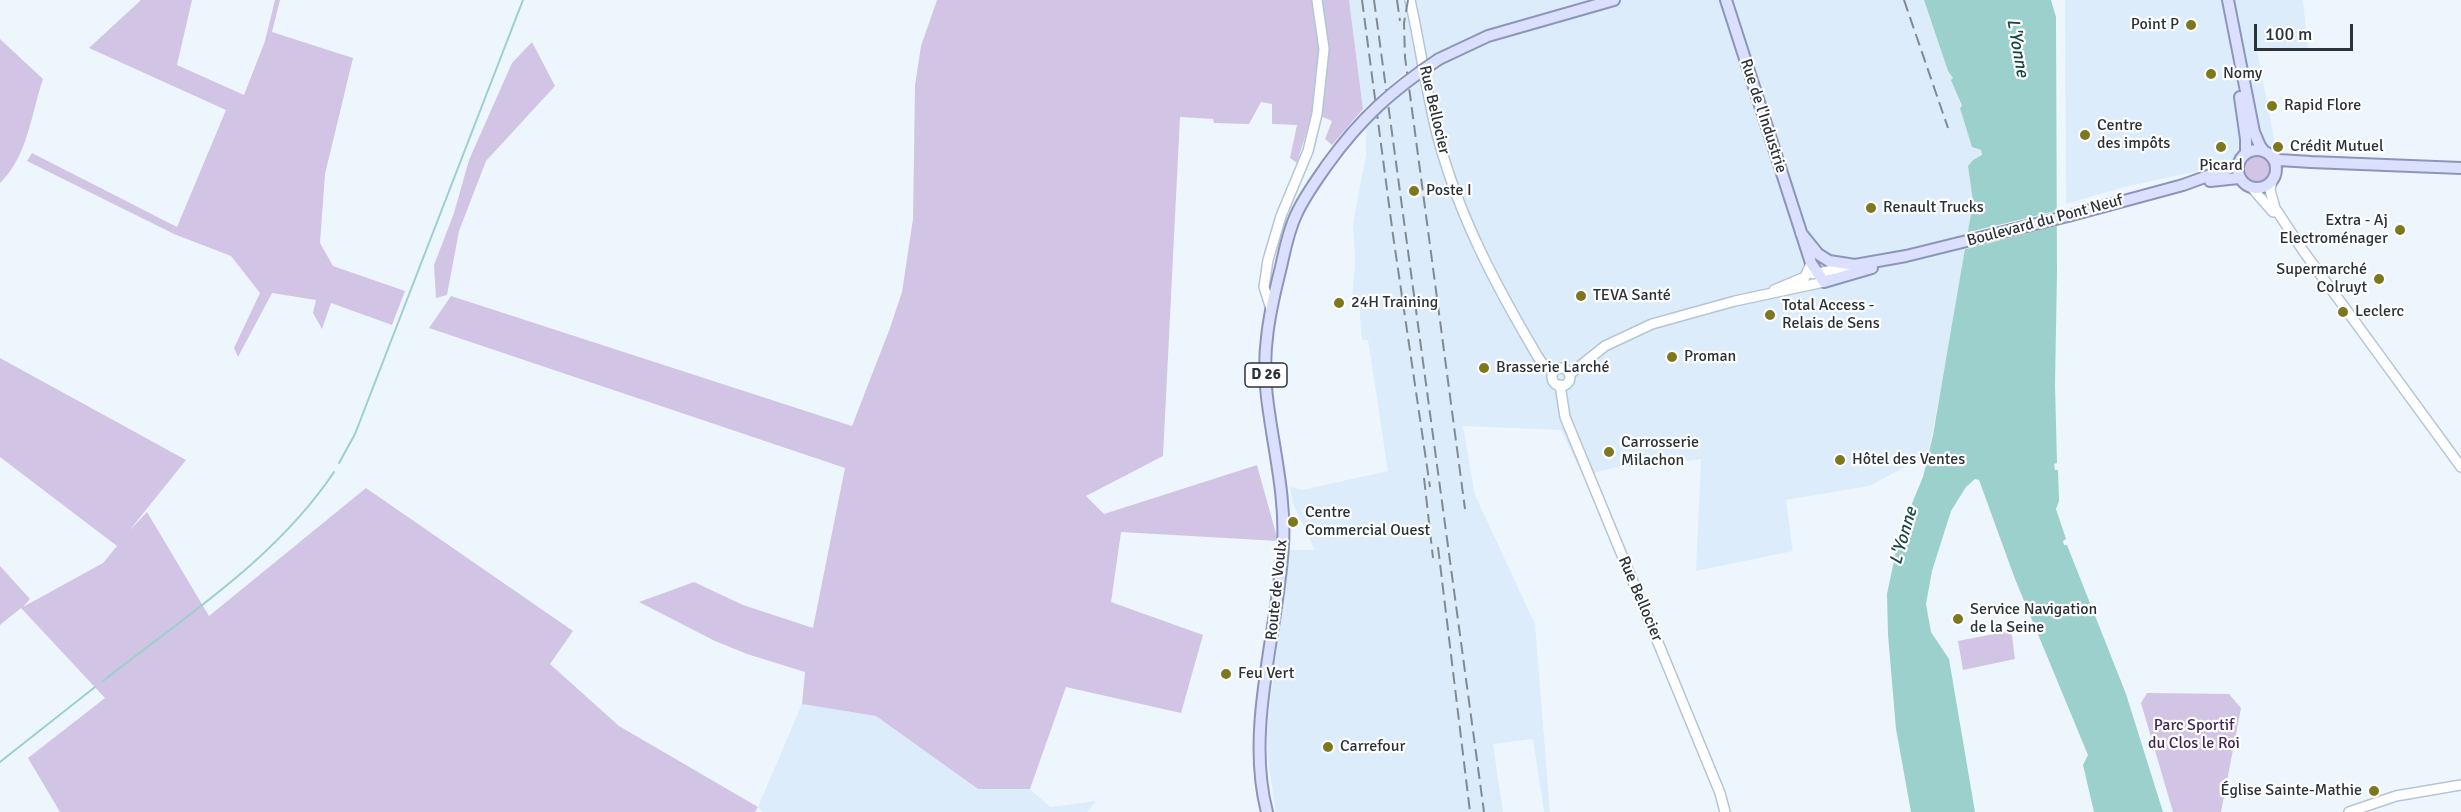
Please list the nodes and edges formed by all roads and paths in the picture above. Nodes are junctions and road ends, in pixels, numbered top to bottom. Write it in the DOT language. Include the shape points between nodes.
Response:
graph roads {
  1 [pos="1317,0"];
  2 [pos="1410,0"];
  3 [pos="1720,0"];
  4 [pos="1726,0"];
  5 [pos="2221,0"];
  6 [pos="2228,0"];
  7 [pos="1613,1"];
  8 [pos="1730,15"];
  9 [pos="2246,153"];
  10 [pos="2268,154"];
  11 [pos="2311,162"];
  12 [pos="2238,165"];
  13 [pos="2461,168"];
  14 [pos="2274,177"];
  15 [pos="2239,178"];
  16 [pos="2183,184"];
  17 [pos="2252,188"];
  18 [pos="2304,252"];
  19 [pos="1906,256"];
  20 [pos="1855,266"];
  21 [pos="1818,268"];
  22 [pos="1769,293"];
  23 [pos="1270,309"];
  24 [pos="1554,371"];
  25 [pos="1570,374"];
  26 [pos="1560,385"];
  27 [pos="2461,467"];
  28 [pos="2461,785"];
  29 [pos="1268,812"];
  30 [pos="1725,812"];
  31 [pos="2349,812"];
  1 -- 23 [label="street, D 26" via="1324,44 1317,114 1308,151 1268,260 1264,287"];
  2 -- 24 [label="street, Rue Bellocier" via="1437,135 1469,229 1538,357"];
  3 -- 8 [label="main road"];
  4 -- 8 [label="main road, Rue de l'Industrie"];
  5 -- 9 [label="main road"];
  6 -- 10 [label="main road" via="2254,132"];
  7 -- 23 [label="main road, bridge" via="1488,36 1439,59 1368,114 1302,202 1289,232"];
  8 -- 21 [label="main road, Rue de l'Industrie" via="1801,233"];
  9 -- 10 [label="main road" via="2256,150"];
  9 -- 12 [label="main road"];
  10 -- 11 [label="main road" via="2279,160"];
  10 -- 14 [label="main road" via="2275,162"];
  11 -- 13 [label="main road"];
  11 -- 14 [label="main road" via="2288,166"];
  12 -- 15 [label="main road"];
  12 -- 16 [label="main road"];
  14 -- 17 [label="main road" via="2264,187"];
  14 -- 18 [label="street" via="2270,190 2275,208"];
  15 -- 16 [label="main road"];
  15 -- 17 [label="main road"];
  16 -- 19 [label="main road, Boulevard du Pont Neuf"];
  17 -- 18 [label="street"];
  18 -- 27 [label="street"];
  19 -- 20 [label="main road, Boulevard du Pont Neuf"];
  19 -- 21 [label="main road, Boulevard du Pont Neuf" via="1889,264"];
  20 -- 21 [label="street, Boulevard du Pont Neuf"];
  20 -- 21 [label="main road, Boulevard du Pont Neuf" via="1835,263"];
  21 -- 22 [label="street, Boulevard du Pont Neuf"];
  21 -- 22 [label="street, Boulevard du Pont Neuf"];
  22 -- 25 [label="street, Boulevard du Pont Neuf" via="1652,324 1605,346"];
  23 -- 29 [label="main road, Route de Voulx / D 26" via="1265,366 1284,529 1260,727 1259,755"];
  24 -- 25 [label="street" via="1562,368"];
  24 -- 26 [label="street" via="1553,380"];
  25 -- 26 [label="street" via="1568,382"];
  26 -- 30 [label="street, Rue Bellocier" via="1564,417 1714,777"];
  28 -- 31 [label="street" via="2400,795"];
}
